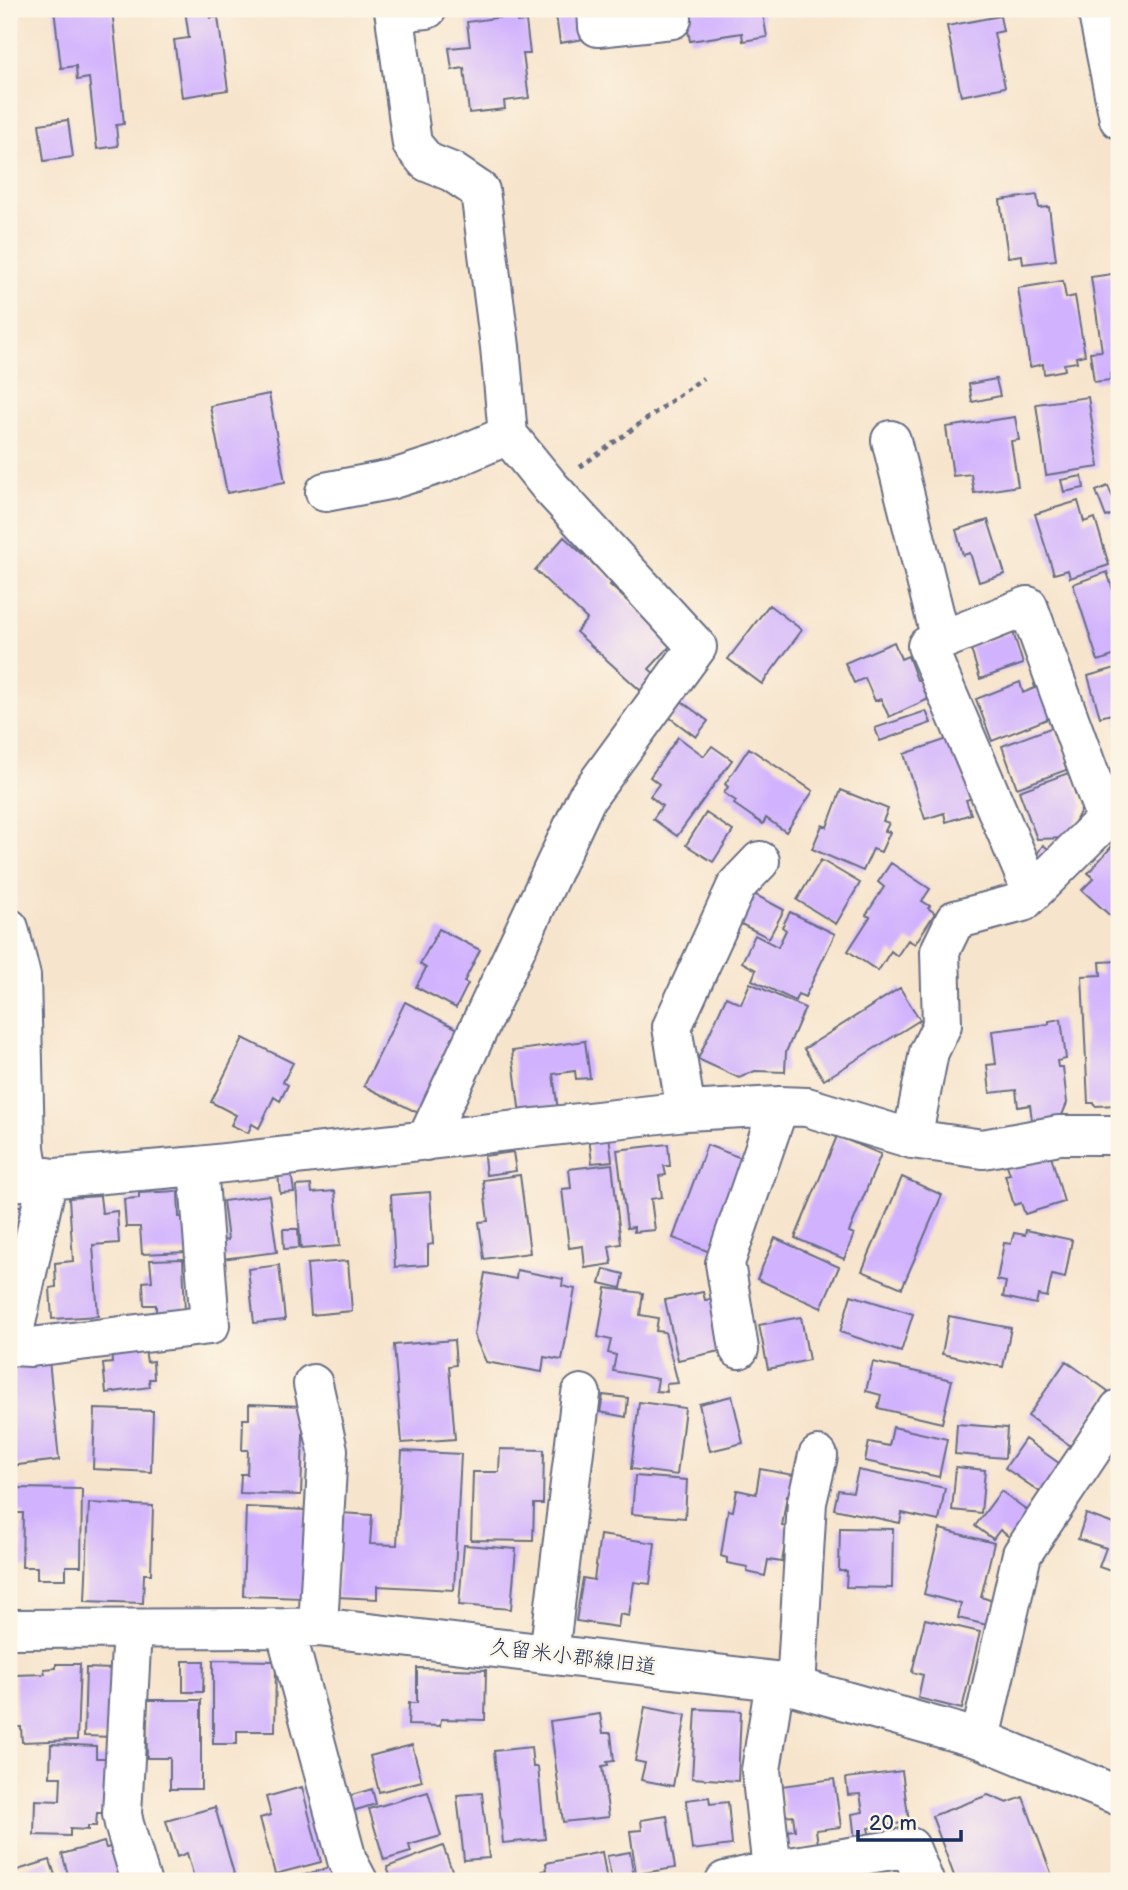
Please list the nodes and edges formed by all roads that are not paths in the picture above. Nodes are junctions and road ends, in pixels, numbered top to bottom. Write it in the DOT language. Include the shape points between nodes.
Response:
graph roads {
  1 [pos="597,9"];
  2 [pos="1097,9"];
  3 [pos="405,10"];
  4 [pos="672,19"];
  5 [pos="1119,119"];
  6 [pos="508,435"];
  7 [pos="891,440"];
  8 [pos="325,492"];
  9 [pos="942,640"];
  10 [pos="1113,813"];
  11 [pos="760,861"];
  12 [pos="1032,892"];
  13 [pos="9,928"];
  14 [pos="779,1106"];
  15 [pos="686,1111"];
  16 [pos="1119,1135"];
  17 [pos="912,1139"];
  18 [pos="426,1141"];
  19 [pos="198,1166"];
  20 [pos="29,1179"];
  21 [pos="739,1349"];
  22 [pos="313,1384"];
  23 [pos="581,1394"];
  24 [pos="1119,1409"];
  25 [pos="818,1457"];
  26 [pos="301,1628"];
  27 [pos="9,1629"];
  28 [pos="132,1629"];
  29 [pos="549,1654"];
  30 [pos="785,1684"];
  31 [pos="980,1739"];
  32 [pos="1119,1796"];
  33 [pos="773,1876"];
  34 [pos="141,1881"];
  35 [pos="358,1881"];
  36 [pos="725,1881"];
  37 [pos="924,1881"];
  1 -- 4 [label="street" via="598,27"];
  2 -- 5 [label="street"];
  3 -- 6 [label="street" via="412,144 427,162 480,191"];
  6 -- 8 [label="street" via="393,479"];
  6 -- 18 [label="street" via="697,647 586,799"];
  7 -- 9 [label="street"];
  9 -- 10 [label="street" via="1028,606"];
  9 -- 12 [label="street" via="927,646"];
  10 -- 12 [label="street"];
  11 -- 15 [label="street" via="737,885 672,1027"];
  12 -- 17 [label="street" via="1023,902 955,920 940,951 942,1025 929,1052"];
  13 -- 20 [label="street" via="21,976"];
  14 -- 15 [label="street"];
  14 -- 17 [label="street" via="807,1107"];
  14 -- 21 [label="street" via="725,1263"];
  15 -- 18 [label="street"];
  16 -- 17 [label="street" via="1059,1135 983,1149"];
  18 -- 19 [label="street"];
  19 -- 20 [label="street"];
  19 -- 20 [label="street" via="211,1325 31,1347 11,1346"];
  22 -- 26 [label="street" via="328,1450"];
  23 -- 29 [label="street"];
  24 -- 31 [label="street" via="1022,1554"];
  25 -- 30 [label="street" via="807,1502"];
  26 -- 28 [label="street, 久留米小郡線旧道"];
  26 -- 29 [label="street, 久留米小郡線旧道"];
  26 -- 35 [label="street" via="347,1860"];
  27 -- 28 [label="street, 久留米小郡線旧道"];
  28 -- 34 [label="street" via="122,1814"];
  29 -- 30 [label="street, 久留米小郡線旧道"];
  30 -- 31 [label="street, 久留米小郡線旧道"];
  30 -- 33 [label="street" via="761,1770"];
  31 -- 32 [label="street, 久留米小郡線旧道"];
  33 -- 36 [label="street"];
  33 -- 37 [label="street" via="910,1847"];
}
